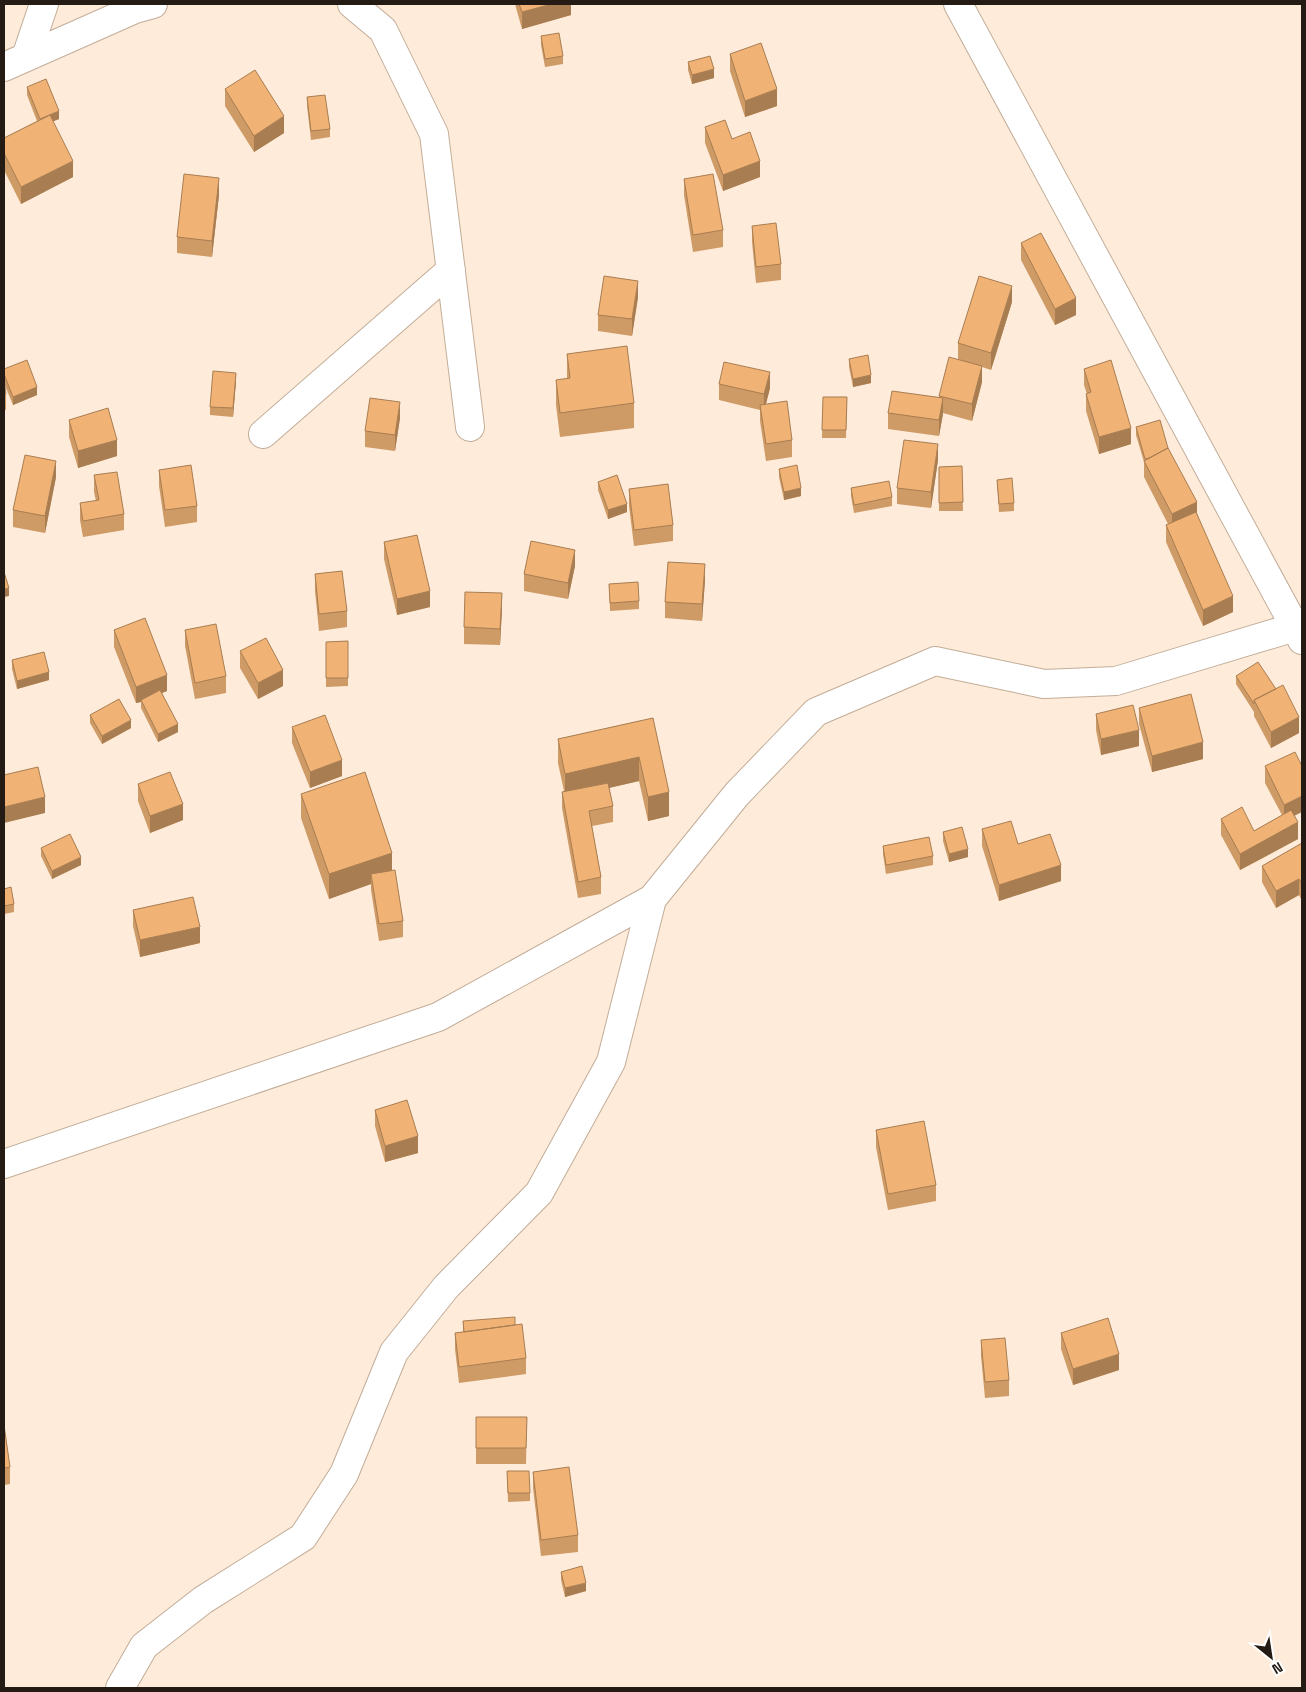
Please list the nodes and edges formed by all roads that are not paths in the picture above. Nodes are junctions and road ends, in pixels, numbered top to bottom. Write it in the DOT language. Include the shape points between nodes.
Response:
graph roads {
  1 [pos="44,4"];
  2 [pos="153,4"];
  3 [pos="352,4"];
  4 [pos="958,4"];
  5 [pos="15,62"];
  6 [pos="451,270"];
  7 [pos="470,427"];
  8 [pos="263,434"];
  9 [pos="1300,629"];
  10 [pos="652,899"];
  11 [pos="4,1164"];
  12 [pos="120,1688"];
  1 -- 5 [label="street"];
  2 -- 5 [label="street"];
  3 -- 6 [label="street" via="383,30 434,134"];
  4 -- 9 [label="street"];
  6 -- 7 [label="street"];
  6 -- 8 [label="street"];
  9 -- 10 [label="street" via="1116,681 1044,684 935,661 816,712 737,794"];
  10 -- 11 [label="street" via="438,1017"];
  10 -- 12 [label="street" via="611,1062 539,1193 446,1287 394,1352 344,1474 303,1537 204,1600 144,1646"];
}
